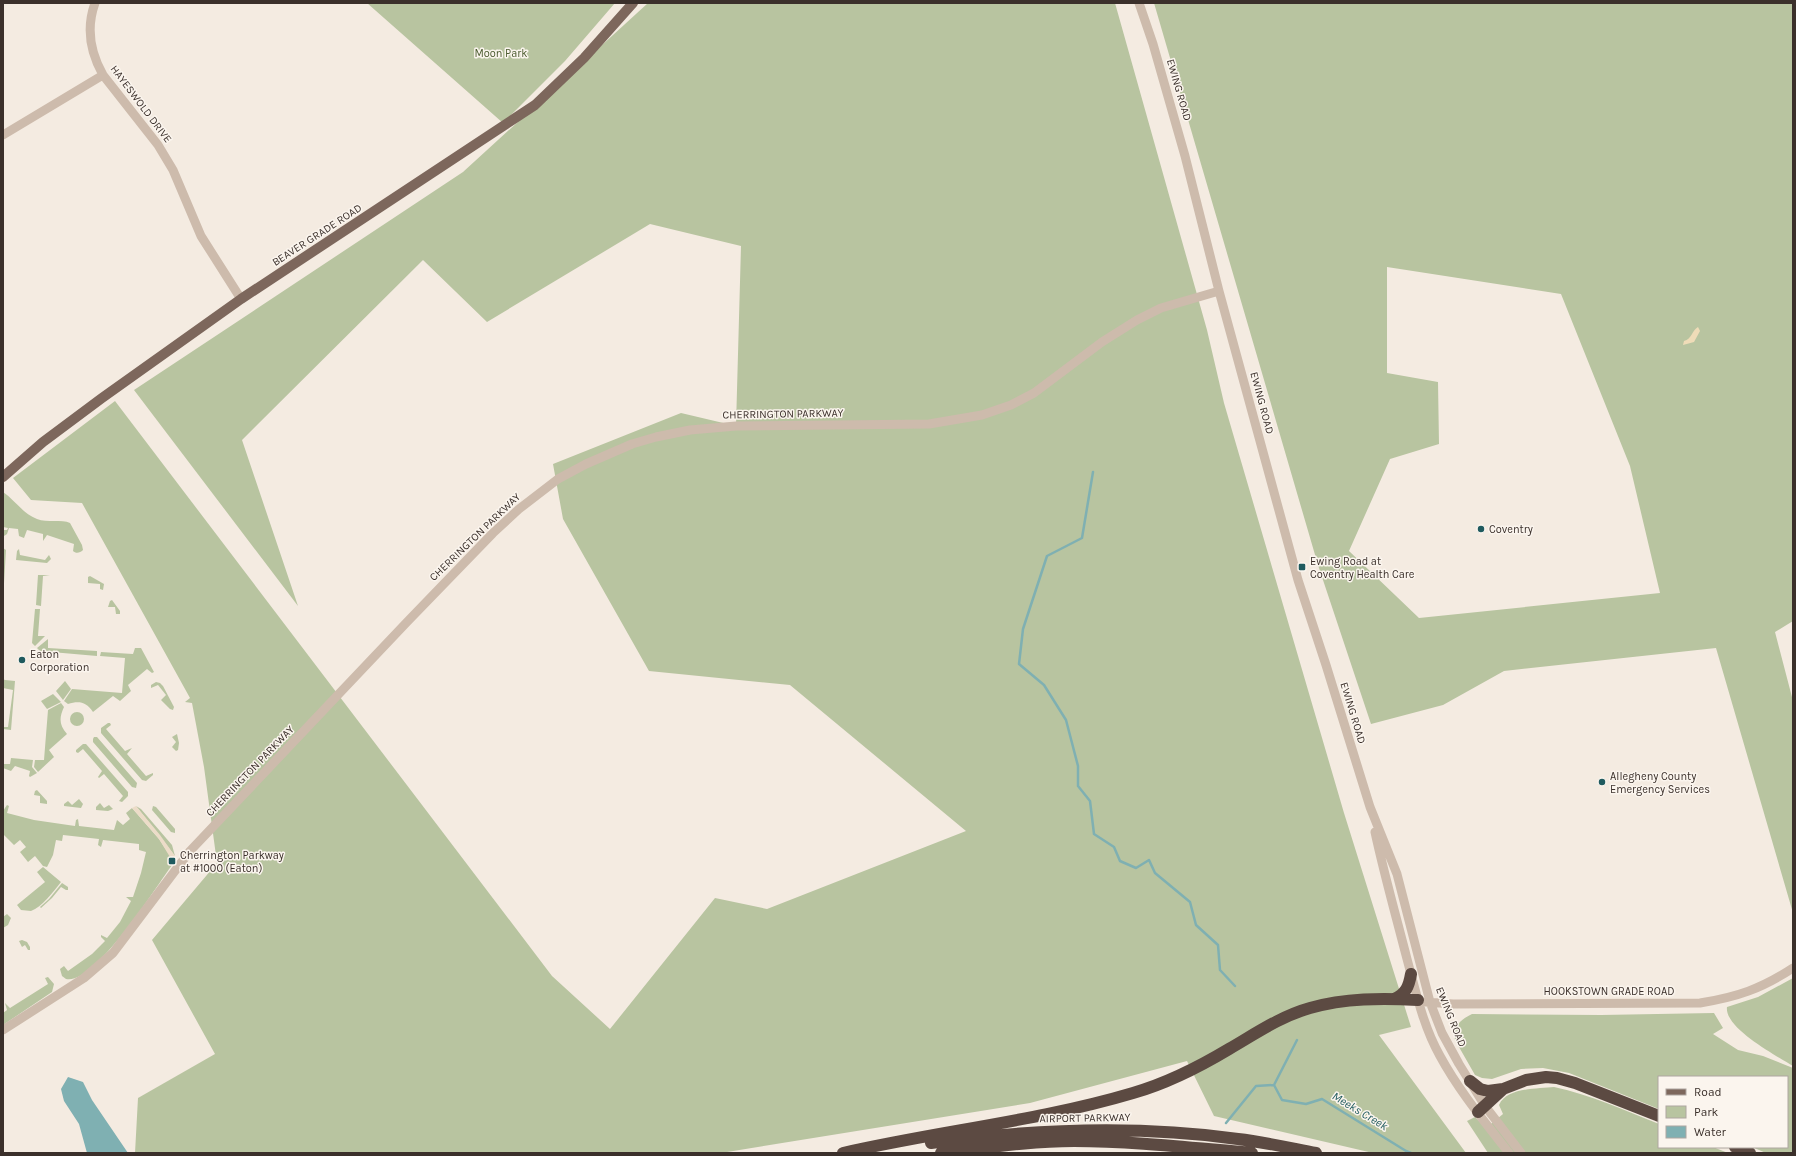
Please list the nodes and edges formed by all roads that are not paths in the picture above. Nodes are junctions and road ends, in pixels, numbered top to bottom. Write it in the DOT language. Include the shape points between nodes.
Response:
graph roads {
  1 [pos="95,3"];
  2 [pos="633,3"];
  3 [pos="1139,3"];
  4 [pos="103,75"];
  5 [pos="3,135"];
  6 [pos="1219,291"];
  7 [pos="241,299"];
  8 [pos="3,477"];
  9 [pos="1370,807"];
  10 [pos="1793,968"];
  11 [pos="1411,974"];
  12 [pos="1394,999"];
  13 [pos="1418,1000"];
  14 [pos="1430,1002"];
  15 [pos="3,1030"];
  16 [pos="1470,1081"];
  17 [pos="1503,1089"];
  18 [pos="1482,1109"];
  19 [pos="1658,1116"];
  20 [pos="1201,1148"];
  21 [pos="1738,1148"];
  22 [pos="843,1153"];
  23 [pos="854,1153"];
  24 [pos="941,1153"];
  25 [pos="1223,1153"];
  26 [pos="1252,1153"];
  27 [pos="1316,1153"];
  28 [pos="1508,1153"];
  29 [pos="1521,1153"];
  30 [pos="1750,1153"];
  1 -- 4 [label="street, HAYESWOLD DRIVE" via="90,20 91,46"];
  2 -- 7 [label="main road, BEAVER GRADE ROAD" via="584,58 535,105"];
  3 -- 6 [label="street, EWING ROAD" via="1203,221"];
  4 -- 5 [label="street"];
  4 -- 7 [label="street, HAYESWOLD DRIVE" via="158,145 173,170 201,236"];
  6 -- 9 [label="street, EWING ROAD" via="1298,580"];
  6 -- 15 [label="street, CHERRINGTON PARKWAY" via="1162,308 1137,320 1107,339 1034,394 982,415 929,424 736,426 690,430 656,436 632,444 563,475 493,533 190,850 113,953 84,978"];
  7 -- 8 [label="main road, BEAVER GRADE ROAD" via="43,442"];
  9 -- 11 [label="street, EWING ROAD" via="1384,876"];
  9 -- 14 [label="street, EWING ROAD" via="1397,874"];
  10 -- 14 [label="street, HOOKSTOWN GRADE ROAD" via="1773,982 1733,997 1700,1003"];
  11 -- 12 [label="highway" via="1405,992"];
  11 -- 13 [label="street, EWING ROAD"];
  12 -- 13 [label="highway"];
  12 -- 22 [label="highway" via="1350,1000 1309,1008 1272,1024 1188,1073 1088,1106"];
  13 -- 14 [label="street, HOOKSTOWN GRADE ROAD"];
  13 -- 18 [label="street, EWING ROAD" via="1440,1056 1456,1083"];
  14 -- 16 [label="street, EWING ROAD" via="1448,1046"];
  16 -- 17 [label="highway" via="1484,1091"];
  16 -- 18 [label="street, EWING ROAD"];
  17 -- 18 [label="highway"];
  17 -- 19 [label="highway" via="1526,1080 1557,1078"];
  18 -- 28 [label="street, EWING ROAD" via="1488,1125"];
  18 -- 29 [label="street, EWING ROAD" via="1496,1120"];
  20 -- 24 [label="highway, AIRPORT PARKWAY" via="1074,1141 1040,1142"];
  20 -- 25 [label="highway"];
  20 -- 26 [label="highway, AIRPORT PARKWAY"];
  21 -- 30 [label="highway"];
  23 -- 27 [label="highway, AIRPORT PARKWAY" via="981,1136 1043,1131 1106,1130 1238,1139"];
}
